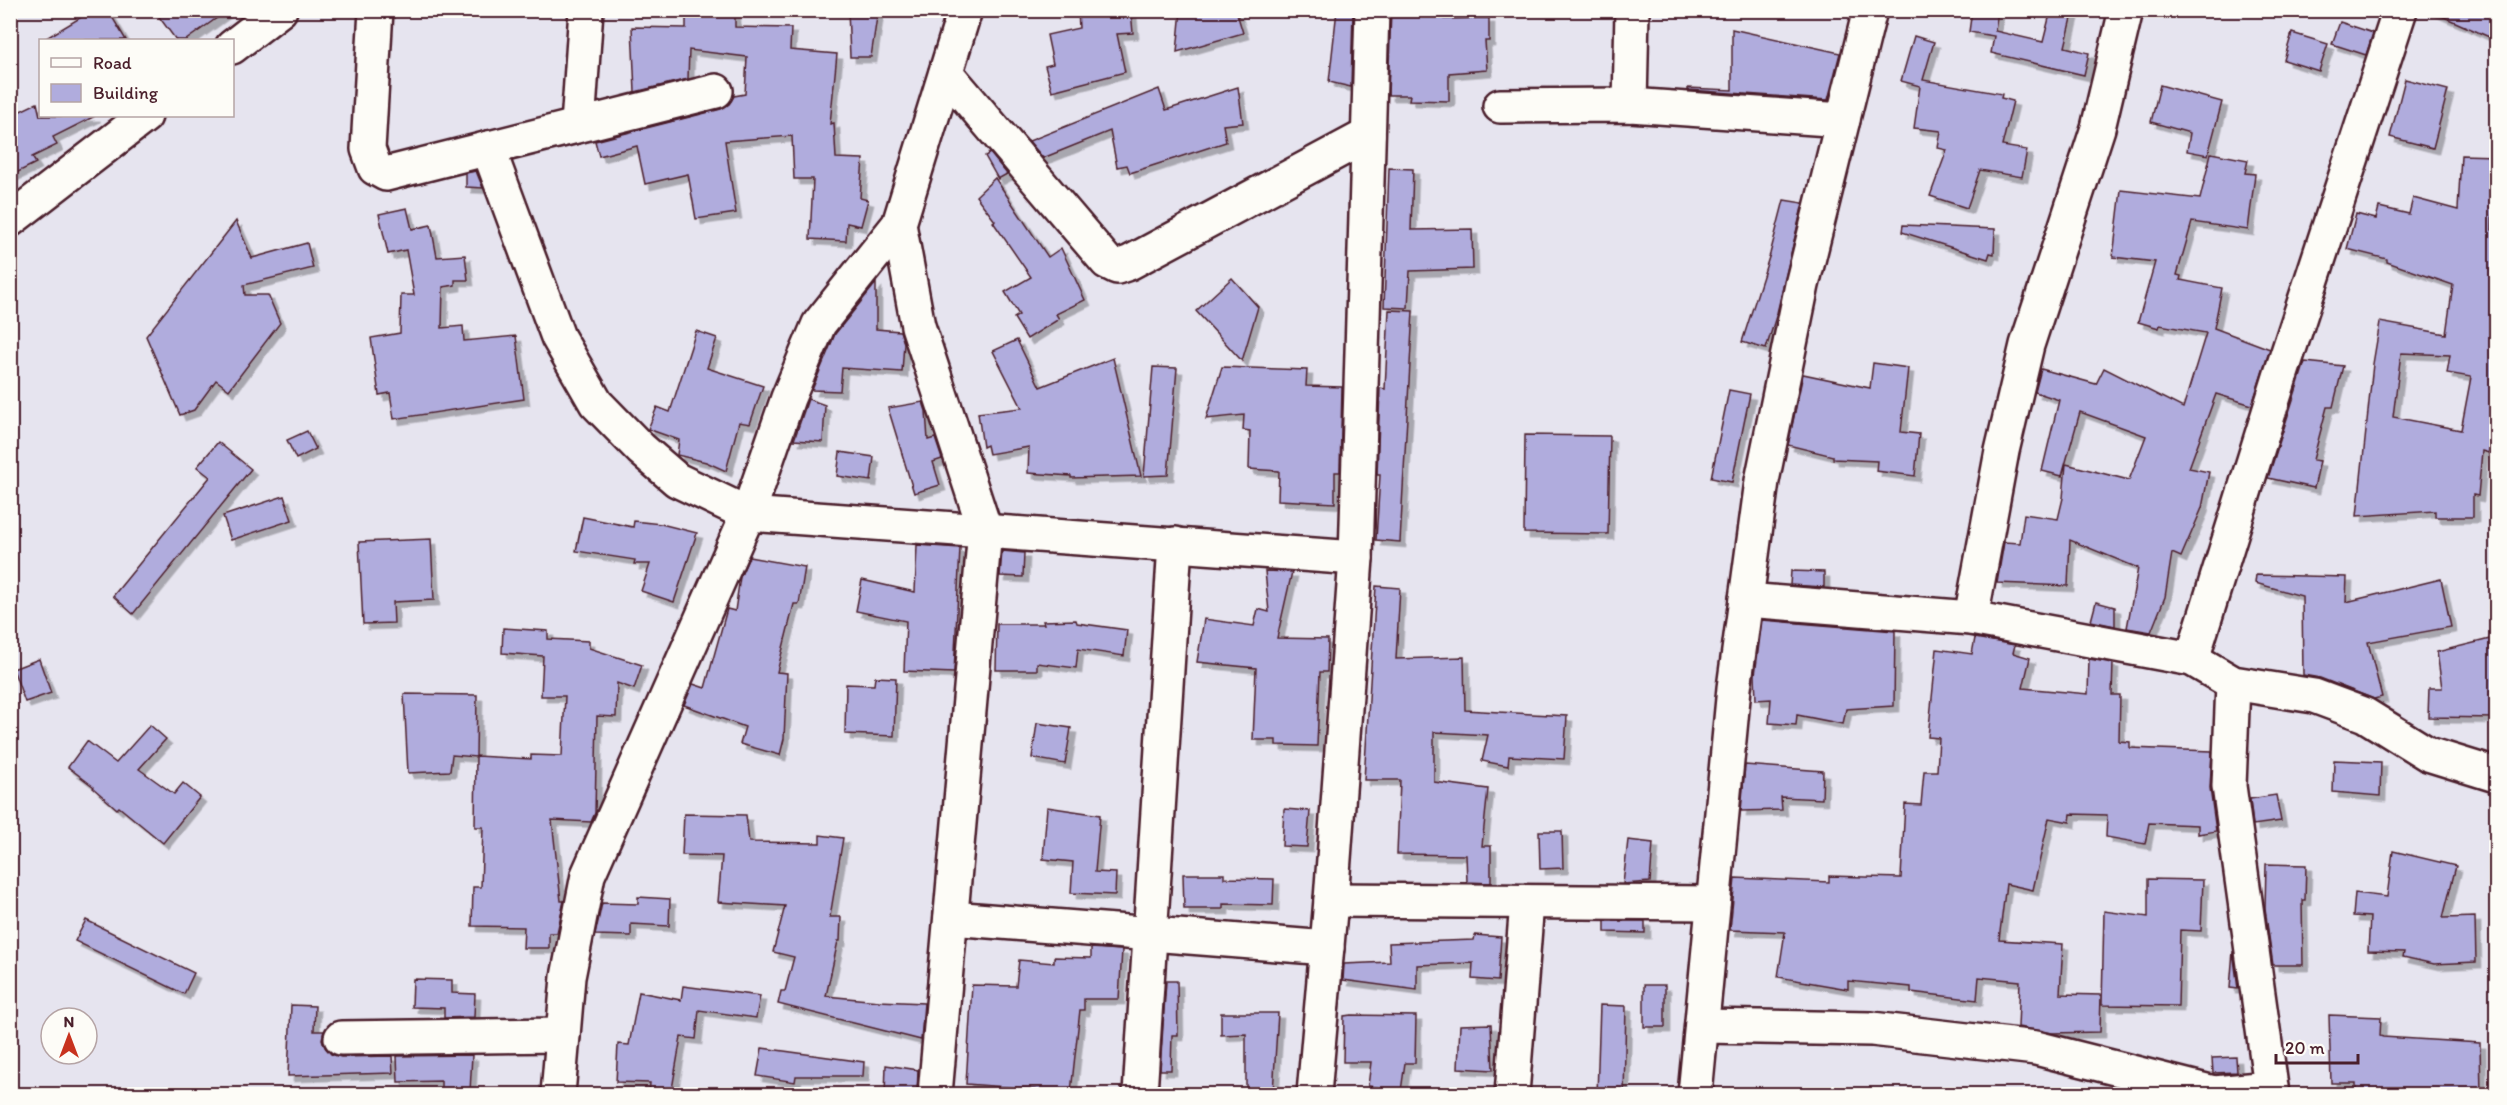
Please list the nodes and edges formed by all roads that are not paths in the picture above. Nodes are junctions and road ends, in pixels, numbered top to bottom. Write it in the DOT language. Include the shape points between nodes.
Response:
graph roads {
  1 [pos="280,10"];
  2 [pos="376,10"];
  3 [pos="586,10"];
  4 [pos="965,10"];
  5 [pos="1372,10"];
  6 [pos="1632,10"];
  7 [pos="1870,10"];
  8 [pos="2126,10"];
  9 [pos="2400,10"];
  10 [pos="234,45"];
  11 [pos="945,73"];
  12 [pos="716,91"];
  13 [pos="1630,105"];
  14 [pos="1500,106"];
  15 [pos="144,117"];
  16 [pos="1844,120"];
  17 [pos="578,125"];
  18 [pos="1368,135"];
  19 [pos="488,148"];
  20 [pos="10,220"];
  21 [pos="899,224"];
  22 [pos="748,514"];
  23 [pos="985,530"];
  24 [pos="1175,544"];
  25 [pos="1356,558"];
  26 [pos="1746,600"];
  27 [pos="1971,618"];
  28 [pos="2192,658"];
  29 [pos="2233,683"];
  30 [pos="2496,775"];
  31 [pos="1331,900"];
  32 [pos="1527,902"];
  33 [pos="1713,903"];
  34 [pos="951,918"];
  35 [pos="1150,933"];
  36 [pos="1327,948"];
  37 [pos="1702,1026"];
  38 [pos="563,1035"];
  39 [pos="341,1038"];
  40 [pos="2271,1091"];
  41 [pos="2214,1094"];
  42 [pos="558,1095"];
  43 [pos="935,1095"];
  44 [pos="1140,1095"];
  45 [pos="1314,1095"];
  46 [pos="1512,1095"];
  47 [pos="1695,1095"];
  1 -- 10 [label="street"];
  2 -- 19 [label="street" via="368,149 375,168 386,174"];
  3 -- 17 [label="street"];
  4 -- 11 [label="street"];
  5 -- 18 [label="street"];
  6 -- 13 [label="street"];
  7 -- 16 [label="street"];
  8 -- 27 [label="street" via="2098,128 2027,345 2002,451"];
  9 -- 28 [label="street"];
  11 -- 18 [label="street" via="1107,262 1117,267"];
  11 -- 21 [label="street"];
  12 -- 17 [label="street"];
  13 -- 14 [label="street"];
  13 -- 16 [label="street"];
  15 -- 20 [label="street"];
  16 -- 26 [label="street" via="1802,285 1762,481"];
  17 -- 19 [label="street"];
  18 -- 25 [label="street"];
  19 -- 22 [label="street" via="558,337 596,403 677,480"];
  21 -- 22 [label="street" via="819,324 788,398"];
  21 -- 23 [label="street" via="918,326"];
  22 -- 23 [label="street"];
  22 -- 38 [label="street" via="588,875 568,977"];
  23 -- 24 [label="street"];
  23 -- 34 [label="street"];
  24 -- 25 [label="street"];
  24 -- 35 [label="street"];
  25 -- 31 [label="street"];
  26 -- 27 [label="street"];
  26 -- 33 [label="street"];
  27 -- 28 [label="street"];
  28 -- 29 [label="street"];
  29 -- 30 [label="street" via="2314,696 2365,715 2427,754"];
  29 -- 40 [label="street" via="2229,786"];
  31 -- 32 [label="street"];
  31 -- 36 [label="street"];
  32 -- 33 [label="street"];
  32 -- 46 [label="street"];
  33 -- 37 [label="street"];
  34 -- 35 [label="street"];
  34 -- 43 [label="street"];
  35 -- 36 [label="street"];
  35 -- 44 [label="street"];
  36 -- 45 [label="street"];
  37 -- 41 [label="street" via="1872,1029 2036,1048"];
  37 -- 47 [label="street"];
  38 -- 39 [label="street"];
  38 -- 42 [label="street"];
  40 -- 41 [label="street"];
}
